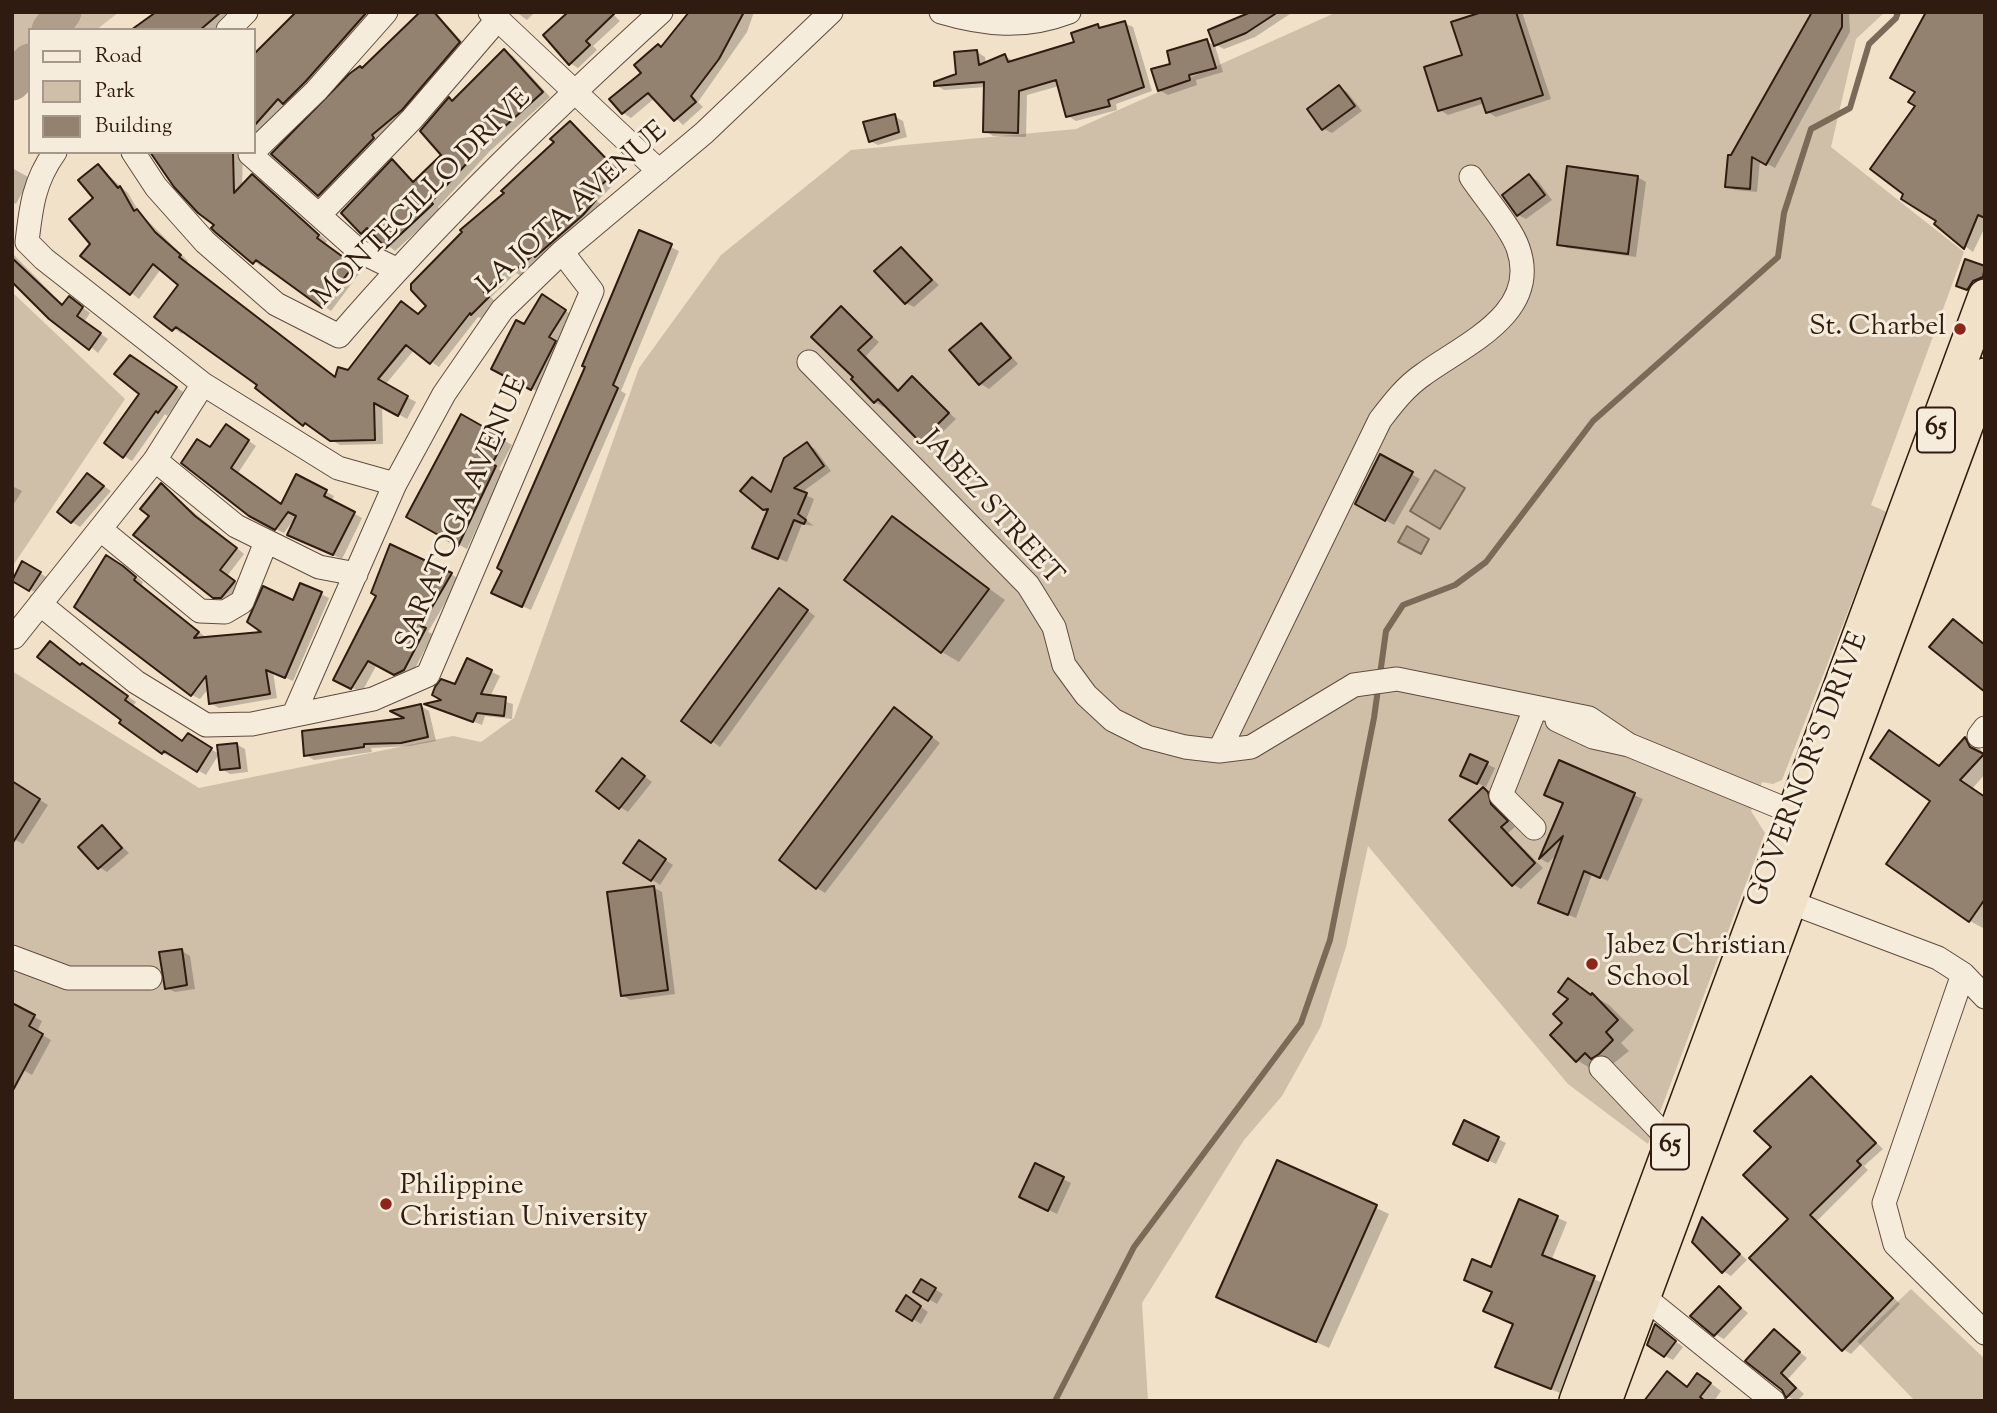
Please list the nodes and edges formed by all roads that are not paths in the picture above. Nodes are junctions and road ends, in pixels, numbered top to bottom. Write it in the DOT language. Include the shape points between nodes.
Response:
graph roads {
  1 [pos="246,12"];
  2 [pos="386,12"];
  3 [pos="831,12"];
  4 [pos="941,12"];
  5 [pos="1069,12"];
  6 [pos="659,13"];
  7 [pos="494,16"];
  8 [pos="1012,18"];
  9 [pos="230,28"];
  10 [pos="573,92"];
  11 [pos="256,149"];
  12 [pos="54,154"];
  13 [pos="134,154"];
  14 [pos="250,154"];
  15 [pos="660,170"];
  16 [pos="1471,177"];
  17 [pos="319,215"];
  18 [pos="20,236"];
  19 [pos="562,252"];
  20 [pos="397,269"];
  21 [pos="1985,296"];
  22 [pos="809,362"];
  23 [pos="1985,375"];
  24 [pos="203,384"];
  25 [pos="155,460"];
  26 [pos="396,485"];
  27 [pos="100,529"];
  28 [pos="266,542"];
  29 [pos="356,574"];
  30 [pos="40,604"];
  31 [pos="14,637"];
  32 [pos="1535,709"];
  33 [pos="294,713"];
  34 [pos="1219,751"];
  35 [pos="1807,818"];
  36 [pos="1534,828"];
  37 [pos="1777,898"];
  38 [pos="12,957"];
  39 [pos="1963,974"];
  40 [pos="150,978"];
  41 [pos="1985,997"];
  42 [pos="1601,1068"];
  43 [pos="1672,1143"];
  44 [pos="1644,1297"];
  45 [pos="1985,1333"];
  46 [pos="1576,1401"];
  47 [pos="1605,1401"];
  48 [pos="1773,1401"];
  1 -- 9 [label="street"];
  2 -- 11 [label="street" via="316,91"];
  3 -- 15 [label="street, LA JOTA AVENUE"];
  4 -- 8 [label="street" via="974,22"];
  5 -- 8 [label="street" via="1040,23"];
  6 -- 10 [label="street, MONTECILLO DRIVE"];
  7 -- 10 [label="street"];
  7 -- 17 [label="street" via="412,119"];
  10 -- 15 [label="street"];
  10 -- 20 [label="street, MONTECILLO DRIVE"];
  12 -- 18 [label="street" via="42,170"];
  13 -- 20 [label="street, MONTECILLO DRIVE" via="156,187 205,242 276,304 339,336"];
  14 -- 17 [label="street"];
  15 -- 19 [label="street, LA JOTA AVENUE"];
  16 -- 34 [label="street" via="1518,247 1520,289 1495,325 1403,391 1380,420"];
  17 -- 20 [label="street" via="359,251"];
  18 -- 24 [label="street"];
  19 -- 26 [label="street, LA JOTA AVENUE" via="502,310 444,394"];
  19 -- 33 [label="street, SARATOGA AVENUE" via="592,291 428,675 373,699"];
  21 -- 35 [label="highway, GOVERNOR'S DRIVE / 65"];
  22 -- 34 [label="street, JABEZ STREET" via="1028,585 1054,628 1064,665 1095,703 1113,720 1147,737"];
  23 -- 35 [label="highway, GOVERNOR'S DRIVE / 65"];
  24 -- 25 [label="street"];
  24 -- 26 [label="street" via="338,468"];
  25 -- 27 [label="street"];
  25 -- 28 [label="street" via="236,526"];
  26 -- 29 [label="street, LA JOTA AVENUE"];
  27 -- 28 [label="street" via="200,611 225,612 242,602"];
  27 -- 30 [label="street"];
  28 -- 29 [label="street" via="319,567"];
  29 -- 33 [label="street, LA JOTA AVENUE"];
  30 -- 31 [label="street"];
  30 -- 33 [label="street, SARATOGA AVENUE" via="136,682 206,725 252,724"];
  32 -- 34 [label="street, JABEZ STREET" via="1397,679 1354,685 1251,747"];
  32 -- 35 [label="street, JABEZ STREET" via="1593,737 1629,744"];
  32 -- 36 [label="street" via="1501,795"];
  35 -- 37 [label="highway, GOVERNOR'S DRIVE / 65"];
  37 -- 39 [label="street" via="1938,958"];
  37 -- 43 [label="highway, GOVERNOR'S DRIVE / 65"];
  37 -- 44 [label="highway, GOVERNOR'S DRIVE / 65"];
  38 -- 40 [label="street" via="68,978"];
  39 -- 41 [label="street"];
  39 -- 45 [label="street" via="1884,1203 1895,1244"];
  42 -- 43 [label="street"];
  43 -- 46 [label="highway, GOVERNOR'S DRIVE / 65"];
  44 -- 47 [label="highway, GOVERNOR'S DRIVE / 65"];
  44 -- 48 [label="street"];
}
